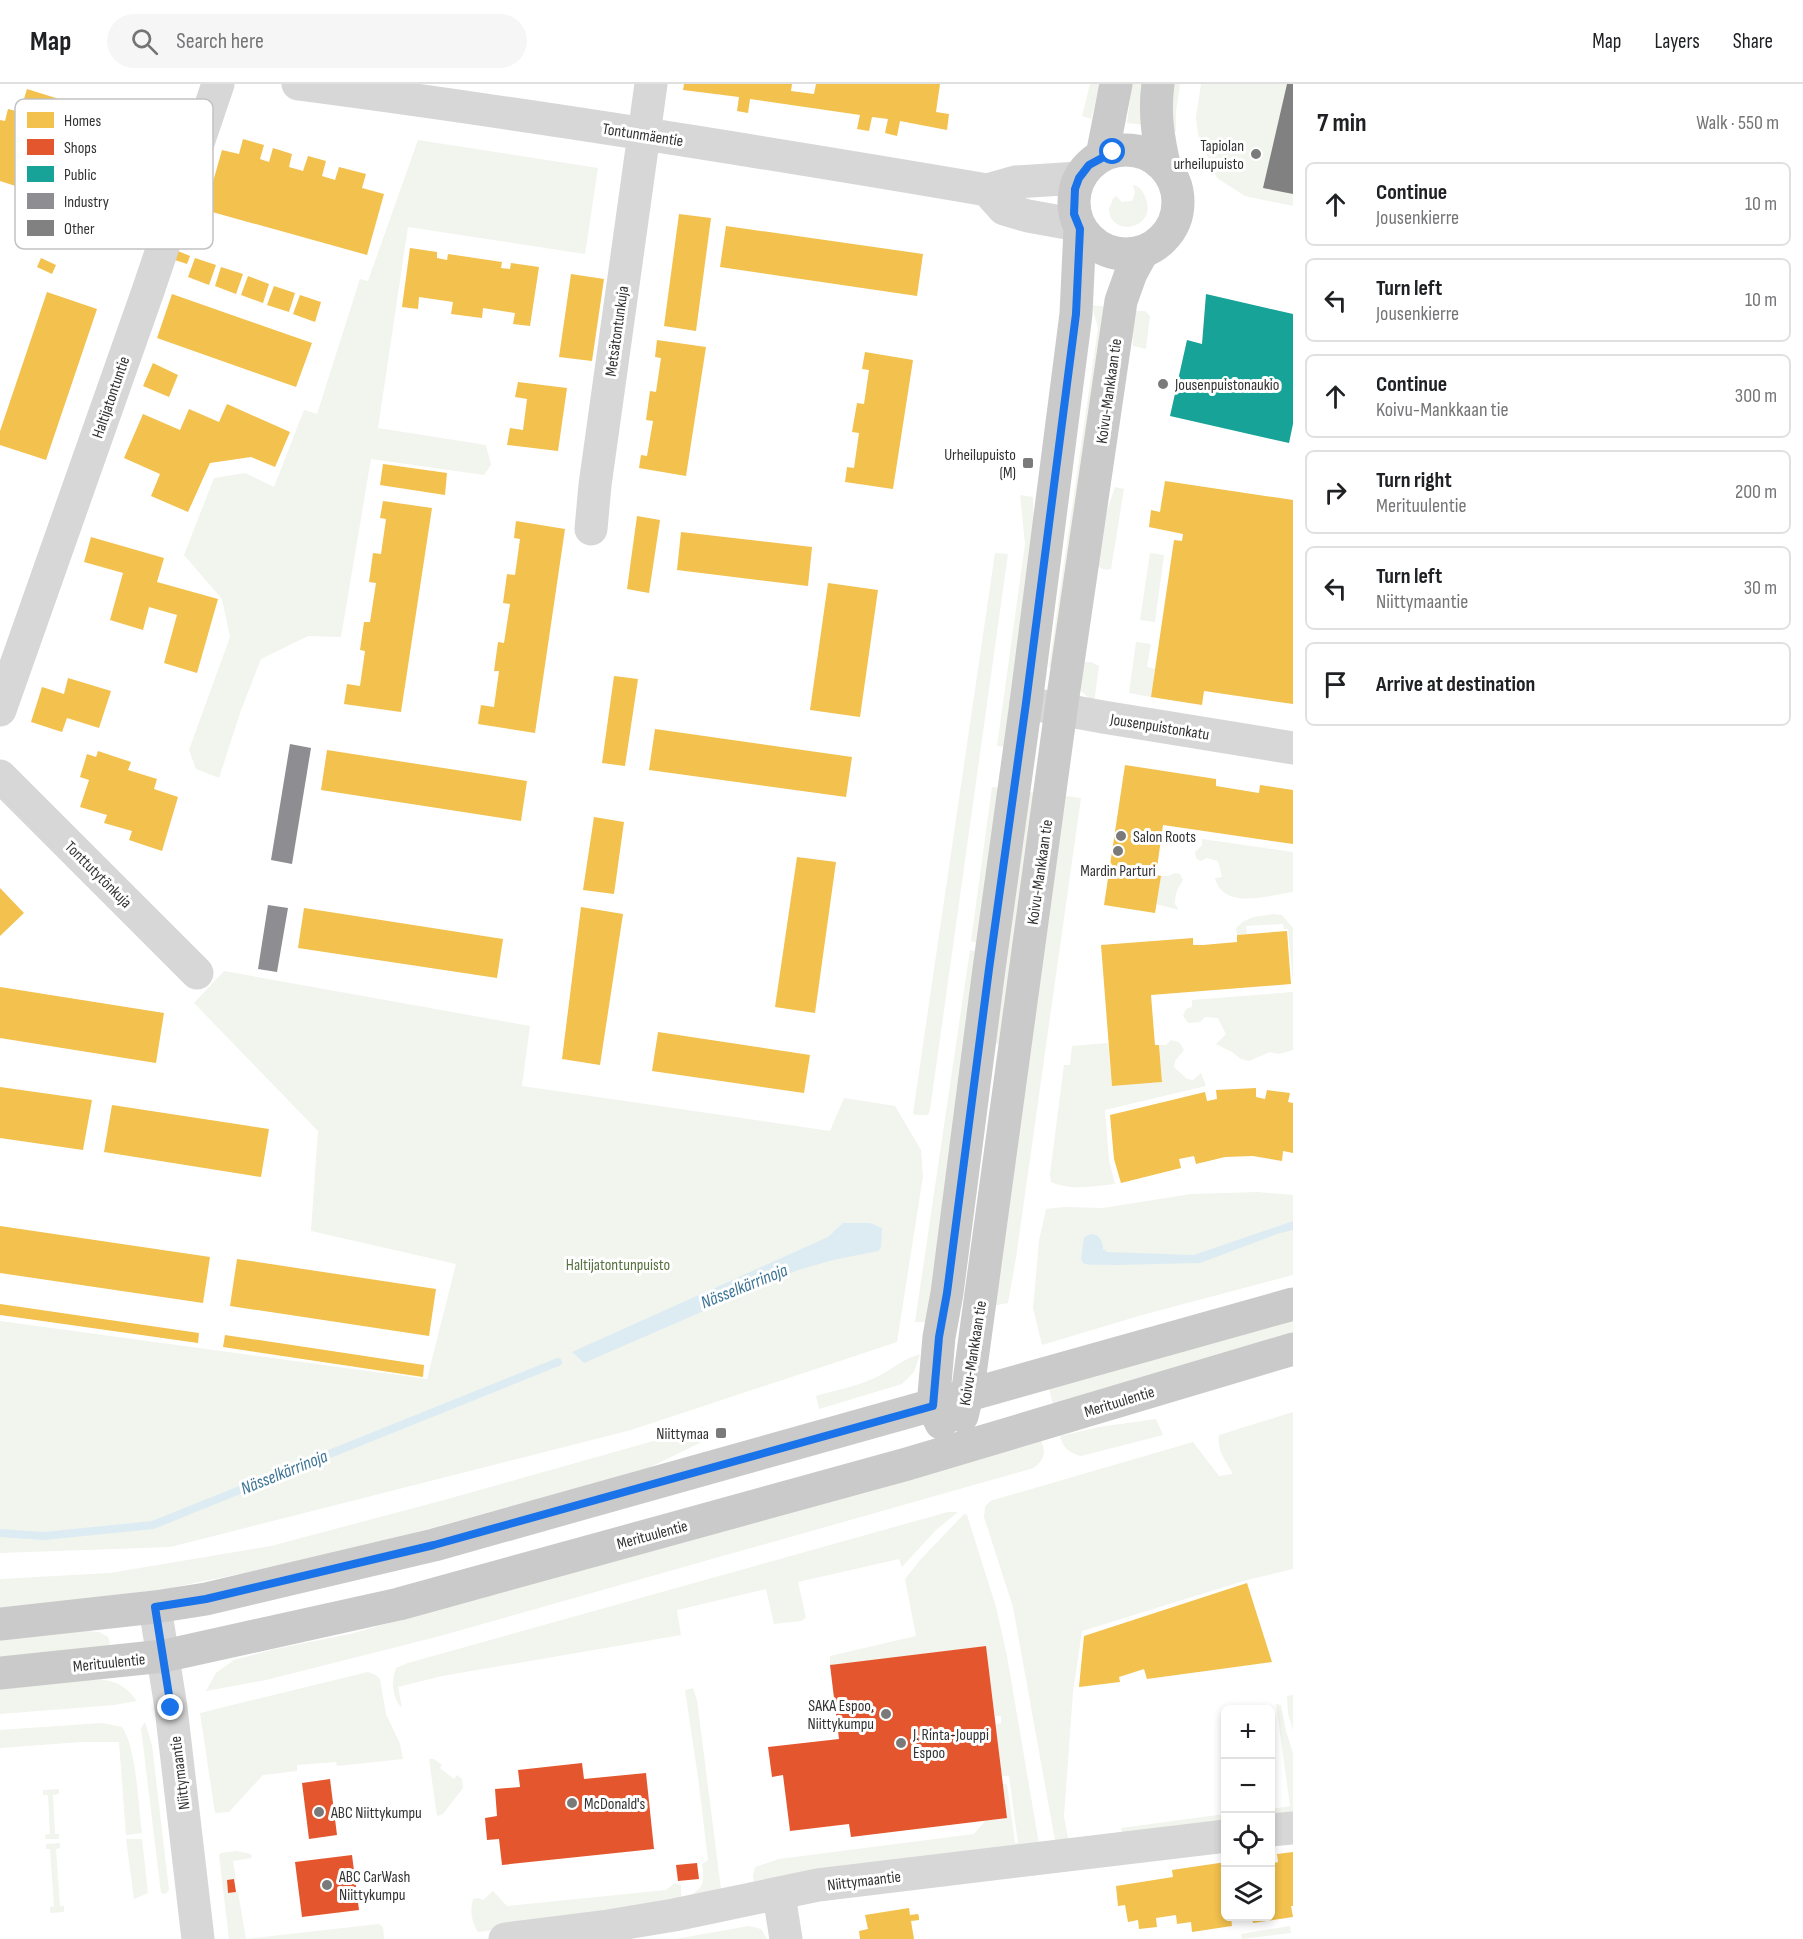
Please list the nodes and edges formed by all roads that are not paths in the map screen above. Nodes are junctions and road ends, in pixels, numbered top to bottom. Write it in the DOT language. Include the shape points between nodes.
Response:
graph roads {
  1 [pos="218,84"];
  2 [pos="298,84"];
  3 [pos="651,84"];
  4 [pos="1116,84"];
  5 [pos="1158,84"];
  6 [pos="213,99"];
  7 [pos="644,134"];
  8 [pos="1091,167"];
  9 [pos="1165,168"];
  10 [pos="987,190"];
  11 [pos="1079,227"];
  12 [pos="162,249"];
  13 [pos="1143,251"];
  14 [pos="591,529"];
  15 [pos="1026,703"];
  16 [pos="0,710"];
  17 [pos="1061,710"];
  18 [pos="1293,748"];
  19 [pos="0,776"];
  20 [pos="197,973"];
  21 [pos="1293,1304"];
  22 [pos="1293,1349"];
  23 [pos="968,1396"];
  24 [pos="933,1406"];
  25 [pos="952,1449"];
  26 [pos="155,1607"];
  27 [pos="0,1624"];
  28 [pos="164,1656"];
  29 [pos="0,1673"];
  30 [pos="1293,1828"];
  31 [pos="1275,1830"];
  32 [pos="1221,1837"];
  33 [pos="779,1894"];
  34 [pos="198,1939"];
  35 [pos="505,1939"];
  36 [pos="786,1939"];
  1 -- 6 [label="street, Haltijatontuntie"];
  2 -- 7 [label="street, Tontunmäentie"];
  3 -- 7 [label="street, Metsätontunkuja"];
  4 -- 8 [label="main road"];
  5 -- 9 [label="main road" via="1155,105"];
  7 -- 10 [label="street, Tontunmäentie"];
  7 -- 14 [label="street, Metsätontunkuja"];
  8 -- 9 [label="main road" via="1113,152 1136,151"];
  8 -- 10 [label="street, Tontunmäentie"];
  8 -- 11 [label="main road" via="1075,189 1073,201"];
  9 -- 13 [label="main road" via="1175,187 1177,209 1168,233"];
  10 -- 11 [label="street" via="1004,209"];
  11 -- 13 [label="main road" via="1108,252"];
  11 -- 15 [label="main road, Koivu-Mankkaan tie" via="1076,314"];
  12 -- 16 [label="street, Haltijatontuntie"];
  13 -- 17 [label="main road, Koivu-Mankkaan tie" via="1121,301"];
  15 -- 17 [label="street, Jousenpuistonkatu"];
  15 -- 24 [label="main road, Koivu-Mankkaan tie" via="939,1337"];
  17 -- 18 [label="street, Jousenpuistonkatu"];
  17 -- 23 [label="main road, Koivu-Mankkaan tie"];
  19 -- 20 [label="street, Tonttutytönkuja"];
  21 -- 23 [label="main road"];
  22 -- 25 [label="main road, Merituulentie"];
  23 -- 24 [label="main road"];
  23 -- 25 [label="main road, Koivu-Mankkaan tie"];
  24 -- 25 [label="main road, Koivu-Mankkaan tie"];
  24 -- 26 [label="main road" via="434,1545 206,1599"];
  25 -- 28 [label="main road, Merituulentie" via="399,1604"];
  26 -- 27 [label="main road"];
  26 -- 28 [label="street, Niittymaantie"];
  28 -- 29 [label="main road, Merituulentie"];
  28 -- 34 [label="street, Niittymaantie"];
  30 -- 31 [label="street"];
  32 -- 33 [label="street, Niittymaantie" via="818,1885"];
  33 -- 35 [label="street, Niittymaantie" via="608,1926"];
  33 -- 36 [label="street"];
}
